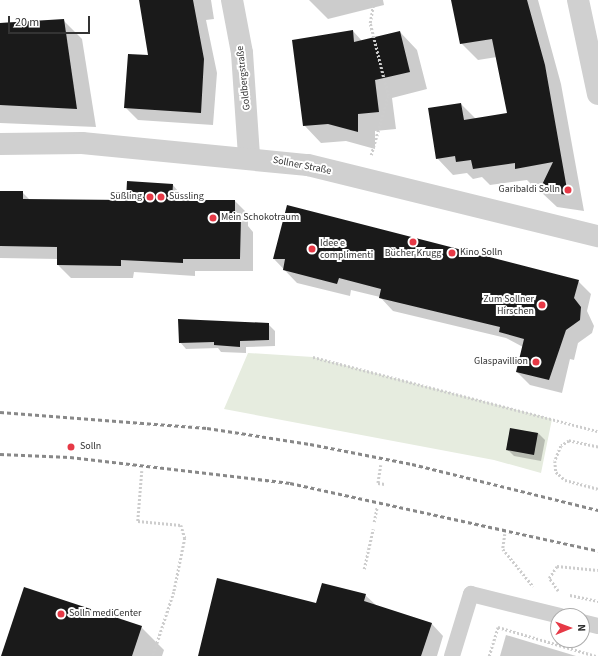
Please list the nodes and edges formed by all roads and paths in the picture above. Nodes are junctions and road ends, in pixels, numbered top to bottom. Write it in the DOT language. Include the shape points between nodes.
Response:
graph roads {
  1 [pos="232,0"];
  2 [pos="374,0"];
  3 [pos="578,0"];
  4 [pos="598,94"];
  5 [pos="0,144"];
  6 [pos="249,157"];
  7 [pos="364,179"];
  8 [pos="598,236"];
  9 [pos="313,357"];
  10 [pos="598,431"];
  11 [pos="598,447"];
  12 [pos="381,465"];
  13 [pos="142,471"];
  14 [pos="385,484"];
  15 [pos="598,489"];
  16 [pos="377,507"];
  17 [pos="374,522"];
  18 [pos="373,529"];
  19 [pos="505,534"];
  20 [pos="364,569"];
  21 [pos="598,570"];
  22 [pos="536,589"];
  23 [pos="598,601"];
  24 [pos="550,614"];
  25 [pos="153,656"];
  26 [pos="452,656"];
  27 [pos="489,656"];
  28 [pos="596,656"];
  1 -- 6 [label="street, Goldbergstraße" via="242,53"];
  2 -- 7 [label="path" via="370,23 388,96"];
  3 -- 4 [label="street"];
  5 -- 6 [label="street, Sollner Straße" via="82,143"];
  6 -- 7 [label="street, Sollner Straße" via="308,165"];
  7 -- 8 [label="street, Sollner Straße"];
  9 -- 10 [label="path"];
  11 -- 15 [label="path" via="569,441 561,446 554,461 556,472 565,480"];
  12 -- 14 [label="path" via="378,482"];
  13 -- 25 [label="path" via="138,521 181,525 185,538 174,592"];
  16 -- 17 [label="path"];
  18 -- 20 [label="path"];
  19 -- 22 [label="path" via="502,549"];
  21 -- 23 [label="path" via="557,566 549,578 552,587 559,592"];
  24 -- 26 [label="lane" via="471,594"];
  27 -- 28 [label="path" via="498,627"];
}
